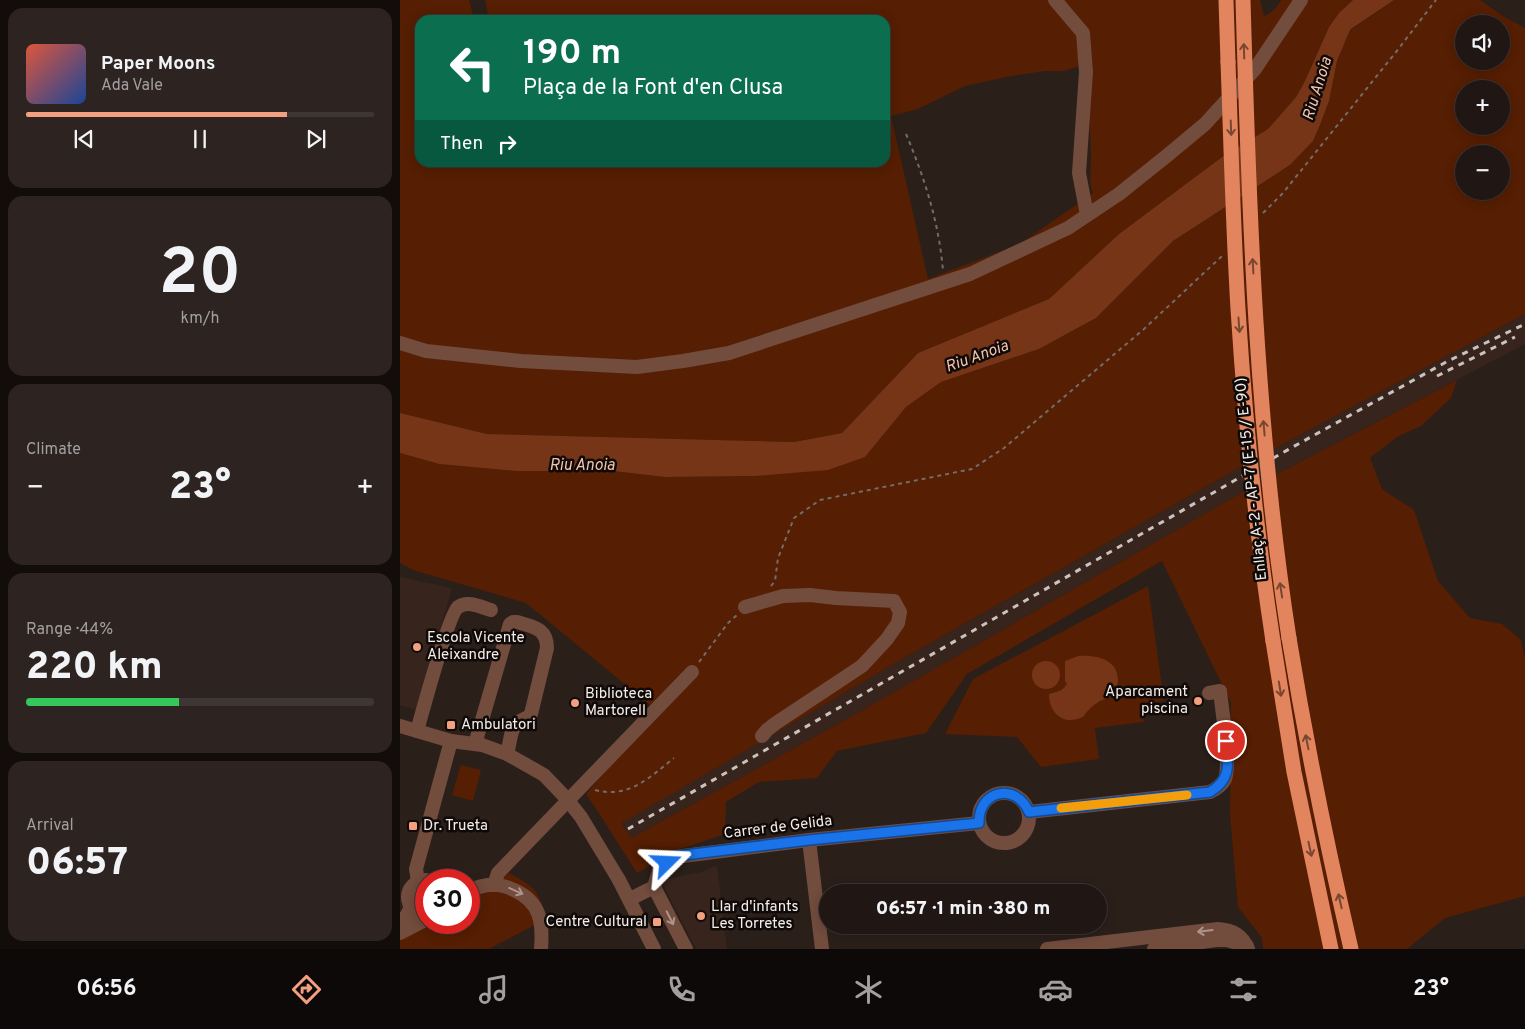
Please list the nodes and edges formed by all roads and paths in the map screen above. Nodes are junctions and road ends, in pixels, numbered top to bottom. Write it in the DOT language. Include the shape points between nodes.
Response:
graph roads {
  1 [pos="1055,0"];
  2 [pos="1226,0"];
  3 [pos="1243,0"];
  4 [pos="1301,0"];
  5 [pos="1436,0"];
  6 [pos="906,134"];
  7 [pos="1262,214"];
  8 [pos="1087,215"];
  9 [pos="1228,250"];
  10 [pos="943,283"];
  11 [pos="400,343"];
  12 [pos="770,586"];
  13 [pos="745,607"];
  14 [pos="491,610"];
  15 [pos="692,672"];
  16 [pos="1209,693"];
  17 [pos="400,726"];
  18 [pos="417,731"];
  19 [pos="762,736"];
  20 [pos="451,741"];
  21 [pos="475,744"];
  22 [pos="507,754"];
  23 [pos="674,758"];
  24 [pos="581,787"];
  25 [pos="1029,812"];
  26 [pos="979,823"];
  27 [pos="809,840"];
  28 [pos="416,869"];
  29 [pos="400,878"];
  30 [pos="415,882"];
  31 [pos="494,885"];
  32 [pos="415,887"];
  33 [pos="654,887"];
  34 [pos="480,888"];
  35 [pos="630,899"];
  36 [pos="411,907"];
  37 [pos="415,910"];
  38 [pos="400,923"];
  39 [pos="415,925"];
  40 [pos="400,933"];
  41 [pos="1101,946"];
  42 [pos="1248,947"];
  43 [pos="541,949"];
  44 [pos="654,949"];
  45 [pos="686,949"];
  46 [pos="822,949"];
  47 [pos="1048,949"];
  48 [pos="1154,949"];
  49 [pos="1332,949"];
  50 [pos="1351,949"];
  1 -- 8 [label="street" via="1083,33 1086,72 1079,173"];
  2 -- 49 [label="highway, Enllaç A-2 - AP-7 (E-15 / E-90), one-way, bridge" via="1235,236 1254,504 1294,772"];
  50 -- 3 [label="highway, Enllaç A-2 - AP-7 (E-15 / E-90), one-way, bridge" via="1319,806 1288,638 1274,534 1251,233"];
  4 -- 8 [label="street" via="1255,69 1205,124 1119,194"];
  5 -- 7 [label="path" via="1295,178"];
  6 -- 10 [label="path" via="933,212 941,248"];
  8 -- 10 [label="street" via="1068,228 970,274"];
  9 -- 12 [label="path" via="1130,342 1004,448 972,469 820,500 794,518 778,558 775,581"];
  10 -- 11 [label="street" via="729,353 637,367 521,361 426,351"];
  13 -- 15 [label="path" via="728,623"];
  13 -- 19 [label="street" via="784,596 810,595 894,601 900,612 898,623 887,639 862,666 776,723"];
  14 -- 18 [label="street" via="472,604 456,608"];
  15 -- 24 [label="street"];
  16 -- 25 [label="street" via="1220,691 1227,758 1224,781 1218,787 1210,792"];
  17 -- 18 [label="street"];
  18 -- 20 [label="street"];
  20 -- 21 [label="street"];
  20 -- 28 [label="street"];
  21 -- 22 [label="street"];
  21 -- 22 [label="street" via="510,624 517,622 539,629 548,648 530,714 514,725"];
  22 -- 35 [label="street, bridge" via="544,775 566,798 581,817"];
  23 -- 24 [label="path" via="626,791 604,792"];
  24 -- 31 [label="street" via="498,873"];
  25 -- 26 [label="street" via="1020,798 1003,793 995,795 982,806"];
  25 -- 26 [label="street" via="1030,820 1024,835 1010,843 994,842 982,831"];
  26 -- 27 [label="street, Carrer de Gelida"];
  27 -- 33 [label="street, Carrer de Gelida" via="676,856 659,870"];
  27 -- 46 [label="street"];
  29 -- 30 [label="street"];
  31 -- 34 [label="street"];
  31 -- 43 [label="street, one-way" via="505,886 524,895 536,908 542,930"];
  32 -- 36 [label="street" via="408,897"];
  33 -- 35 [label="street"];
  33 -- 45 [label="street, one-way"];
  35 -- 44 [label="street"];
  36 -- 37 [label="street"];
  36 -- 38 [label="street"];
  39 -- 40 [label="street"];
  42 -- 41 [label="street, one-way" via="1235,932 1218,929"];
  41 -- 47 [label="street"];
  42 -- 48 [label="street" via="1216,940"];
}
